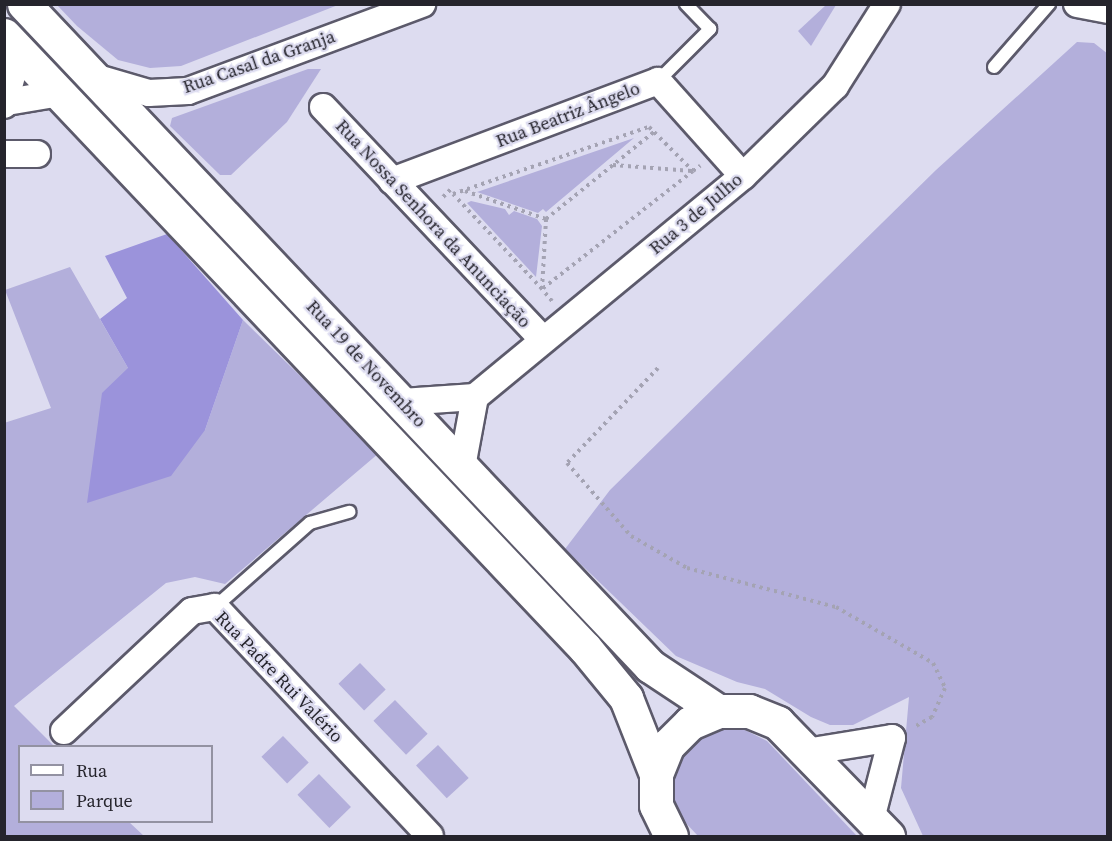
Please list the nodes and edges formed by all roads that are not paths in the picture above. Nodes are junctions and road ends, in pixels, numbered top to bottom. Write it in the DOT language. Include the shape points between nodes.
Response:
graph roads {
  1 [pos="24,4"];
  2 [pos="422,4"];
  3 [pos="686,4"];
  4 [pos="887,4"];
  5 [pos="1049,4"];
  6 [pos="1077,4"];
  7 [pos="1106,12"];
  8 [pos="12,43"];
  9 [pos="994,67"];
  10 [pos="94,77"];
  11 [pos="658,81"];
  12 [pos="60,93"];
  13 [pos="6,104"];
  14 [pos="323,107"];
  15 [pos="4,154"];
  16 [pos="37,154"];
  17 [pos="742,176"];
  18 [pos="392,181"];
  19 [pos="543,340"];
  20 [pos="475,397"];
  21 [pos="402,402"];
  22 [pos="462,467"];
  23 [pos="349,512"];
  24 [pos="215,607"];
  25 [pos="718,711"];
  26 [pos="64,731"];
  27 [pos="806,752"];
  28 [pos="656,774"];
  29 [pos="880,828"];
  30 [pos="430,837"];
  31 [pos="671,837"];
  1 -- 10 [label="street, Rua 19 de Novembro"];
  2 -- 10 [label="street, Rua Casal da Granja" via="188,91 149,93"];
  3 -- 11 [label="lane" via="710,29"];
  4 -- 17 [label="street, Rua 3 de Julho" via="835,86"];
  5 -- 9 [label="lane"];
  6 -- 7 [label="street"];
  8 -- 12 [label="street, Rua 19 de Novembro"];
  8 -- 13 [label="street"];
  10 -- 21 [label="street, Rua 19 de Novembro"];
  11 -- 17 [label="street, Rua Beatriz Ângelo"];
  11 -- 18 [label="street, Rua Beatriz Ângelo"];
  12 -- 13 [label="street"];
  12 -- 28 [label="street, Rua 19 de Novembro" via="585,648 627,698"];
  14 -- 18 [label="street, Rua Nossa Senhora da Anunciação"];
  15 -- 16 [label="street"];
  17 -- 19 [label="street, Rua 3 de Julho"];
  18 -- 19 [label="street, Rua Nossa Senhora da Anunciação"];
  19 -- 20 [label="street, Rua 3 de Julho"];
  20 -- 21 [label="street"];
  20 -- 22 [label="street"];
  21 -- 22 [label="street, Rua 19 de Novembro"];
  22 -- 25 [label="street, Rua 19 de Novembro" via="650,666"];
  23 -- 24 [label="lane" via="310,523"];
  24 -- 26 [label="street, Rua Padre Rui Valério" via="192,611"];
  24 -- 30 [label="street, Rua Padre Rui Valério"];
  25 -- 27 [label="street, Rua 19 de Novembro" via="749,711 778,723"];
  25 -- 28 [label="street, Rua 19 de Novembro" via="690,723 668,745"];
  27 -- 29 [label="street, Rua 19 de Novembro"];
  27 -- 29 [label="street, Rua 19 de Novembro" via="892,738"];
  28 -- 31 [label="street, Rua 19 de Novembro" via="656,805"];
}
